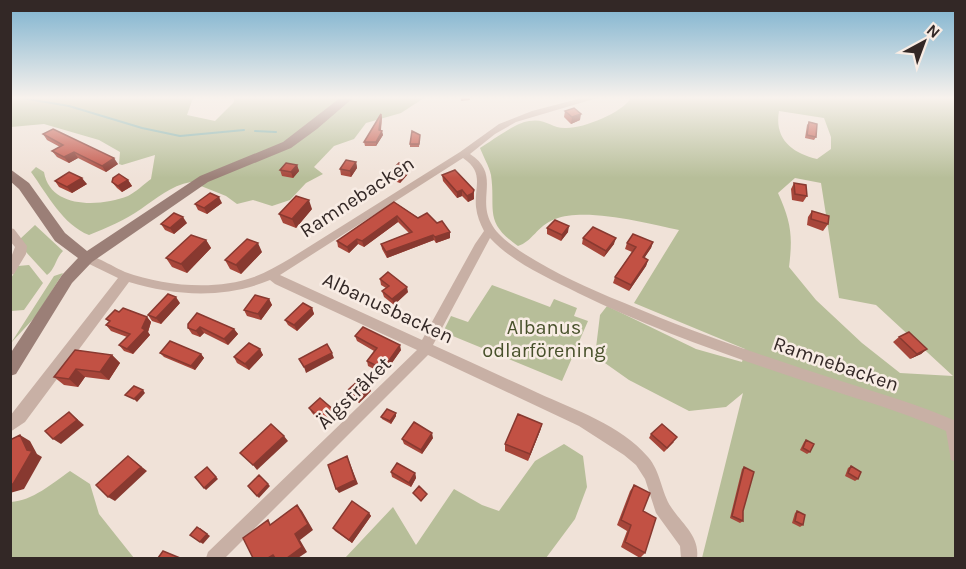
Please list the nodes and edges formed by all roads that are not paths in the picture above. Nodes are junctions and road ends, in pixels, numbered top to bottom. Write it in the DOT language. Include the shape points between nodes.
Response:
graph roads {
  1 [pos="315,125"];
  2 [pos="505,125"];
  3 [pos="463,154"];
  4 [pos="11,175"];
  5 [pos="10,232"];
  6 [pos="491,232"];
  7 [pos="87,258"];
  8 [pos="10,272"];
  9 [pos="272,274"];
  10 [pos="125,278"];
  11 [pos="426,348"];
  12 [pos="10,369"];
  13 [pos="10,425"];
  14 [pos="954,428"];
  15 [pos="956,455"];
  16 [pos="214,558"];
  17 [pos="689,558"];
  1 -- 7 [label="street" via="287,145 204,179"];
  2 -- 3 [label="street, Ramnebacken"];
  3 -- 6 [label="street" via="482,170 482,214"];
  3 -- 9 [label="street, Ramnebacken"];
  4 -- 7 [label="street, Ramnebacken" via="24,186 60,237"];
  5 -- 8 [label="street" via="21,246"];
  6 -- 11 [label="street, Älgstråket" via="479,247"];
  6 -- 14 [label="street, Ramnebacken" via="522,257 634,314"];
  7 -- 10 [label="street, Ramnebacken"];
  7 -- 12 [label="street" via="67,279"];
  9 -- 10 [label="street, Ramnebacken" via="224,288 176,287"];
  9 -- 11 [label="street, Albanusbacken" via="279,281"];
  10 -- 13 [label="street"];
  11 -- 16 [label="street, Älgstråket"];
  11 -- 17 [label="street, Albanusbacken" via="631,449 652,474 662,509 672,525 687,538"];
  14 -- 15 [label="street"];
}
